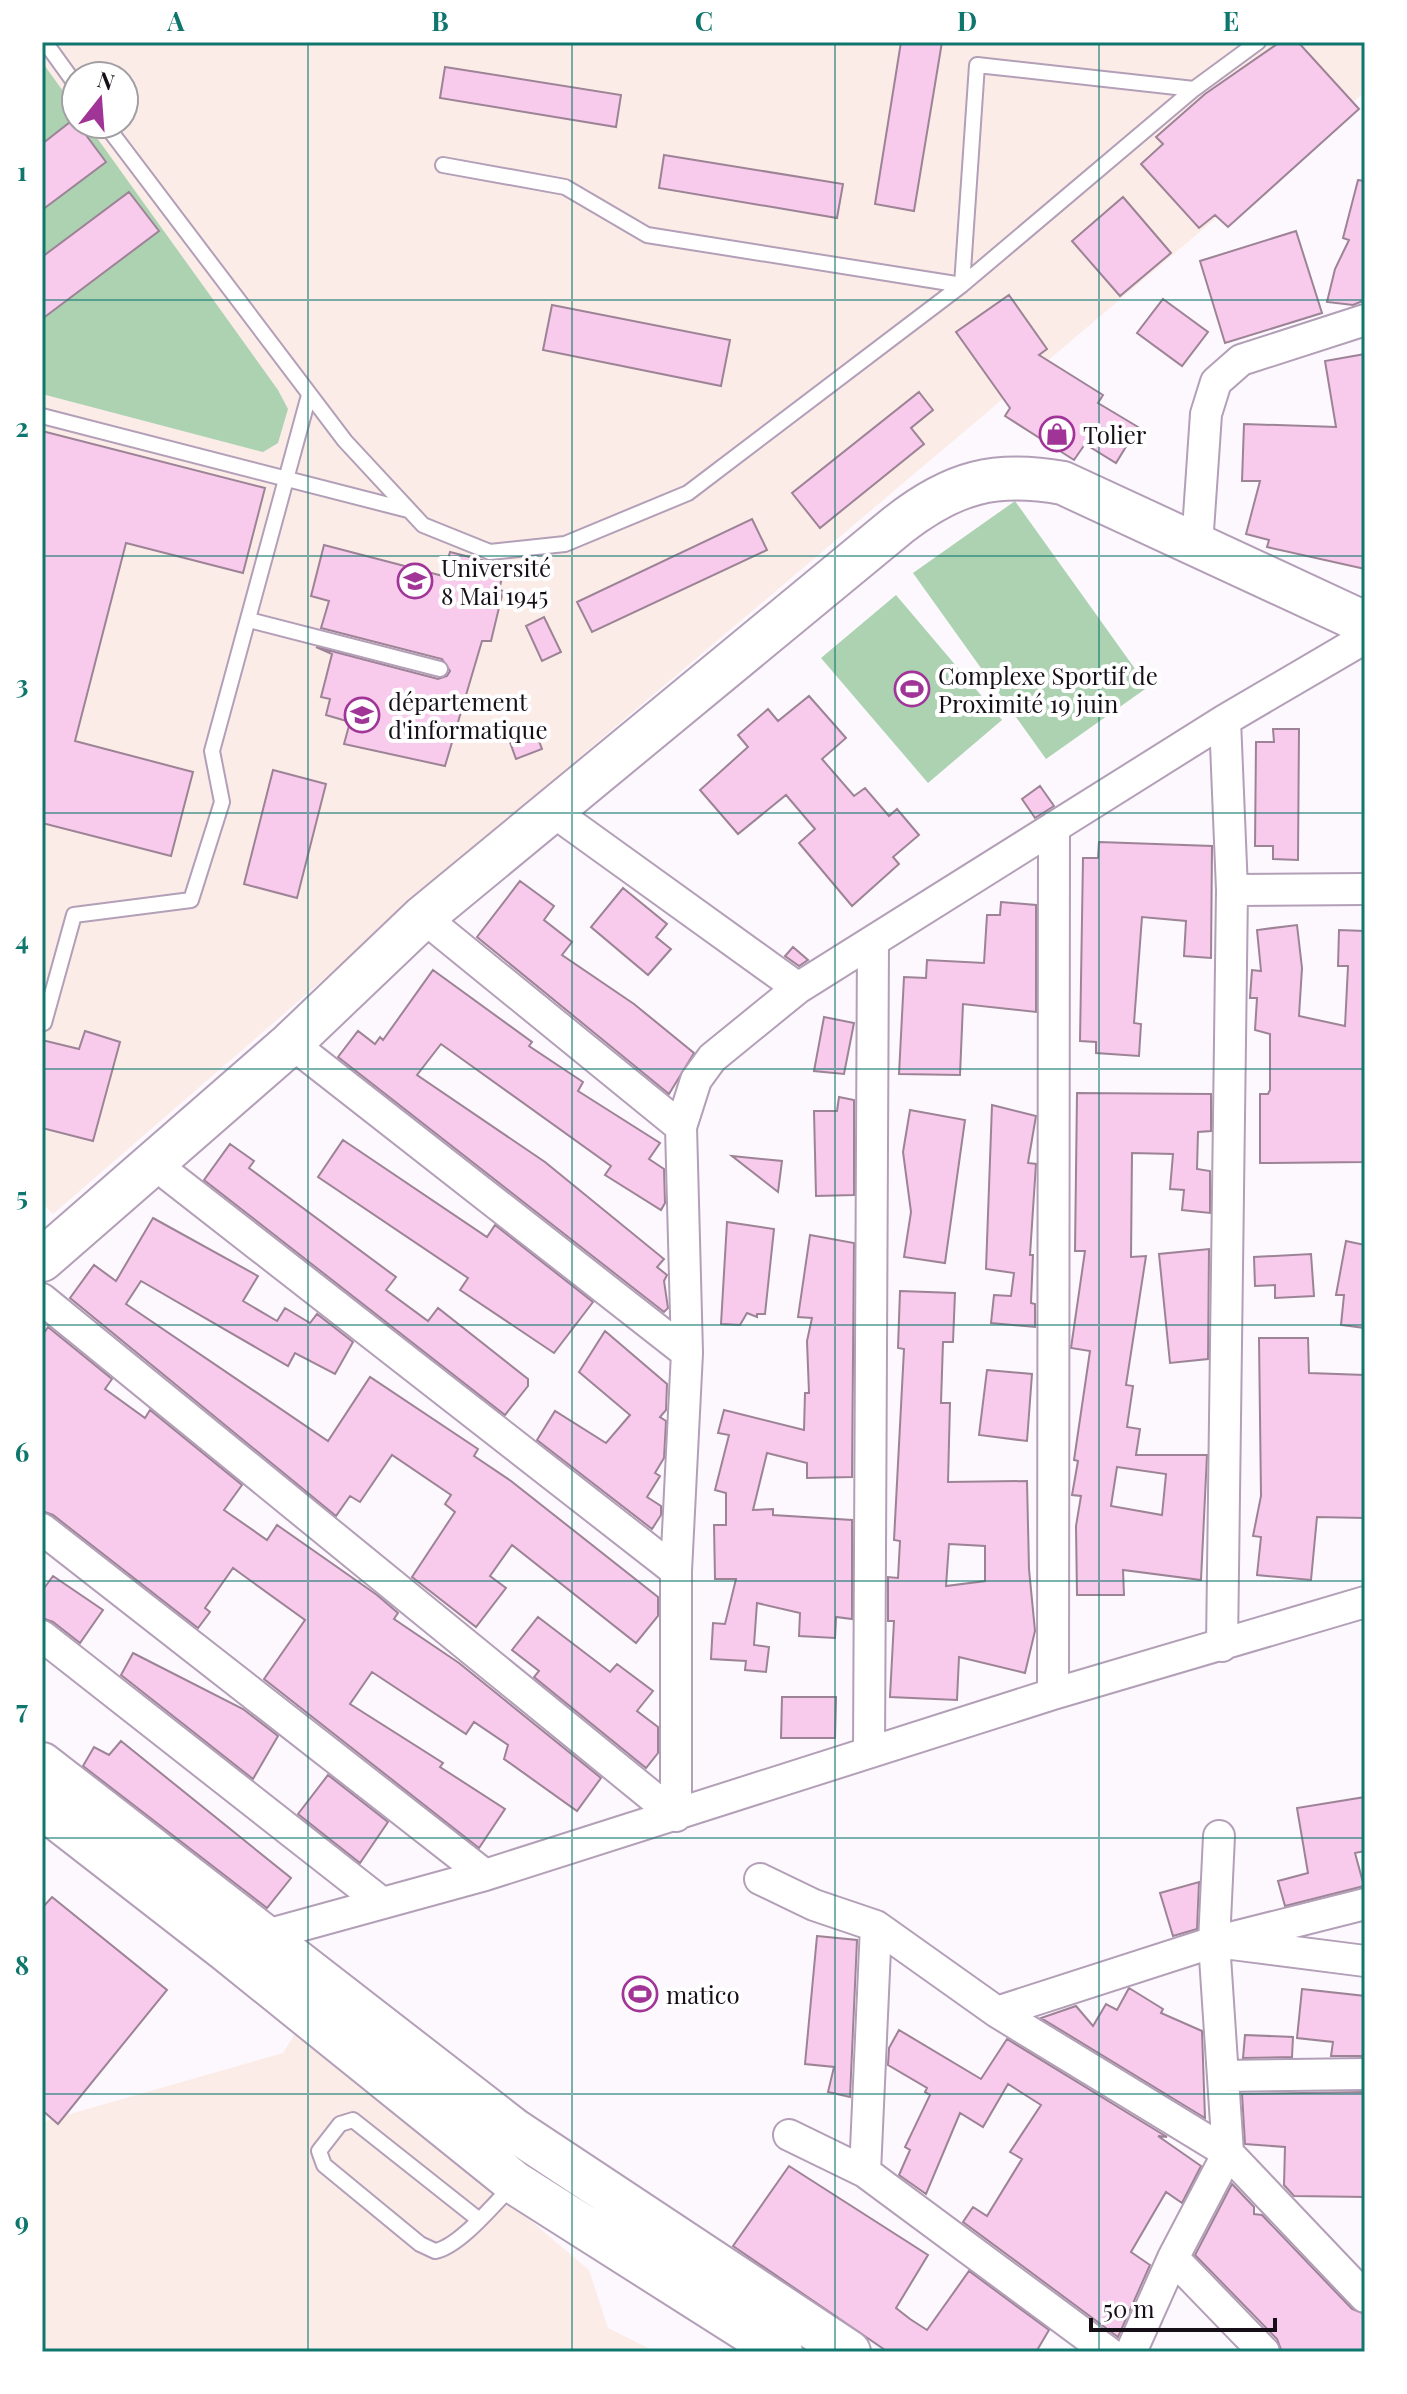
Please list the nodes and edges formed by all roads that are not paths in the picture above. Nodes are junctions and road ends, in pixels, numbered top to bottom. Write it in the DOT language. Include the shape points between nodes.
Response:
graph roads {
  1 [pos="45,42"];
  2 [pos="1258,42"];
  3 [pos="60,63"];
  4 [pos="1194,89"];
  5 [pos="117,140"];
  6 [pos="443,165"];
  7 [pos="962,285"];
  8 [pos="1365,320"];
  9 [pos="309,395"];
  10 [pos="42,416"];
  11 [pos="288,479"];
  12 [pos="409,510"];
  13 [pos="1197,545"];
  14 [pos="249,620"];
  15 [pos="1365,623"];
  16 [pos="1365,638"];
  17 [pos="440,669"];
  18 [pos="1225,720"];
  19 [pos="551,810"];
  20 [pos="1054,827"];
  21 [pos="1365,889"];
  22 [pos="1232,890"];
  23 [pos="423,917"];
  24 [pos="873,942"];
  25 [pos="798,988"];
  26 [pos="44,1023"];
  27 [pos="291,1043"];
  28 [pos="681,1127"];
  29 [pos="153,1163"];
  30 [pos="42,1260"];
  31 [pos="42,1299"];
  32 [pos="687,1353"];
  33 [pos="42,1529"];
  34 [pos="676,1571"];
  35 [pos="1365,1602"];
  36 [pos="42,1636"];
  37 [pos="1222,1646"];
  38 [pos="1053,1694"];
  39 [pos="869,1752"];
  40 [pos="42,1764"];
  41 [pos="42,1807"];
  42 [pos="676,1816"];
  43 [pos="1219,1836"];
  44 [pos="485,1875"];
  45 [pos="760,1879"];
  46 [pos="381,1902"];
  47 [pos="1365,1904"];
  48 [pos="876,1926"];
  49 [pos="1214,1942"];
  50 [pos="245,1943"];
  51 [pos="1365,1961"];
  52 [pos="997,2012"];
  53 [pos="1365,2074"];
  54 [pos="1223,2076"];
  55 [pos="789,2135"];
  56 [pos="1228,2153"];
  57 [pos="865,2172"];
  58 [pos="515,2183"];
  59 [pos="478,2219"];
  60 [pos="1173,2258"];
  61 [pos="1365,2297"];
  62 [pos="781,2352"];
  63 [pos="849,2352"];
  64 [pos="1108,2352"];
  65 [pos="1131,2352"];
  66 [pos="1264,2352"];
  1 -- 3 [label="lane"];
  2 -- 4 [label="lane"];
  4 -- 7 [label="lane"];
  4 -- 7 [label="lane" via="977,65"];
  5 -- 9 [label="lane"];
  6 -- 7 [label="lane" via="565,187 647,235"];
  7 -- 12 [label="lane" via="688,493 565,544 490,552 423,525"];
  8 -- 13 [label="street" via="1241,360 1216,382 1206,414"];
  9 -- 11 [label="lane"];
  9 -- 12 [label="lane"];
  10 -- 11 [label="lane"];
  11 -- 12 [label="lane"];
  11 -- 14 [label="lane"];
  13 -- 15 [label="street"];
  13 -- 19 [label="street" via="1063,483 1028,476 958,487 926,503"];
  14 -- 17 [label="lane"];
  14 -- 26 [label="lane" via="212,751 222,802 191,900 74,915"];
  16 -- 18 [label="street"];
  18 -- 20 [label="street"];
  18 -- 22 [label="street"];
  19 -- 23 [label="street"];
  19 -- 25 [label="street"];
  20 -- 24 [label="street"];
  20 -- 38 [label="street"];
  21 -- 22 [label="street"];
  22 -- 37 [label="street"];
  23 -- 27 [label="street"];
  23 -- 28 [label="street"];
  24 -- 25 [label="street"];
  24 -- 39 [label="street"];
  25 -- 28 [label="street" via="712,1058 696,1080"];
  27 -- 29 [label="street"];
  27 -- 32 [label="street"];
  28 -- 32 [label="street"];
  29 -- 30 [label="street"];
  29 -- 34 [label="street"];
  31 -- 42 [label="street"];
  32 -- 34 [label="street"];
  33 -- 44 [label="street"];
  34 -- 42 [label="street"];
  35 -- 37 [label="street"];
  36 -- 46 [label="street"];
  37 -- 38 [label="street"];
  38 -- 39 [label="street"];
  39 -- 42 [label="street"];
  40 -- 50 [label="street"];
  41 -- 50 [label="street"];
  42 -- 44 [label="street"];
  43 -- 49 [label="street"];
  44 -- 46 [label="street"];
  45 -- 48 [label="street"];
  46 -- 50 [label="street"];
  47 -- 49 [label="street"];
  48 -- 52 [label="street"];
  48 -- 57 [label="street"];
  49 -- 51 [label="street"];
  49 -- 52 [label="street"];
  49 -- 54 [label="street"];
  50 -- 58 [label="street"];
  50 -- 63 [label="street" via="514,2130"];
  52 -- 56 [label="street"];
  53 -- 54 [label="street"];
  54 -- 56 [label="street"];
  55 -- 57 [label="street"];
  56 -- 60 [label="street"];
  56 -- 61 [label="street"];
  57 -- 64 [label="street"];
  58 -- 59 [label="lane"];
  58 -- 62 [label="street"];
  59 -- 59 [label="lane" via="444,2249 427,2249 324,2165 319,2151 343,2120 353,2120"];
  60 -- 65 [label="street"];
  60 -- 66 [label="street"];
}
